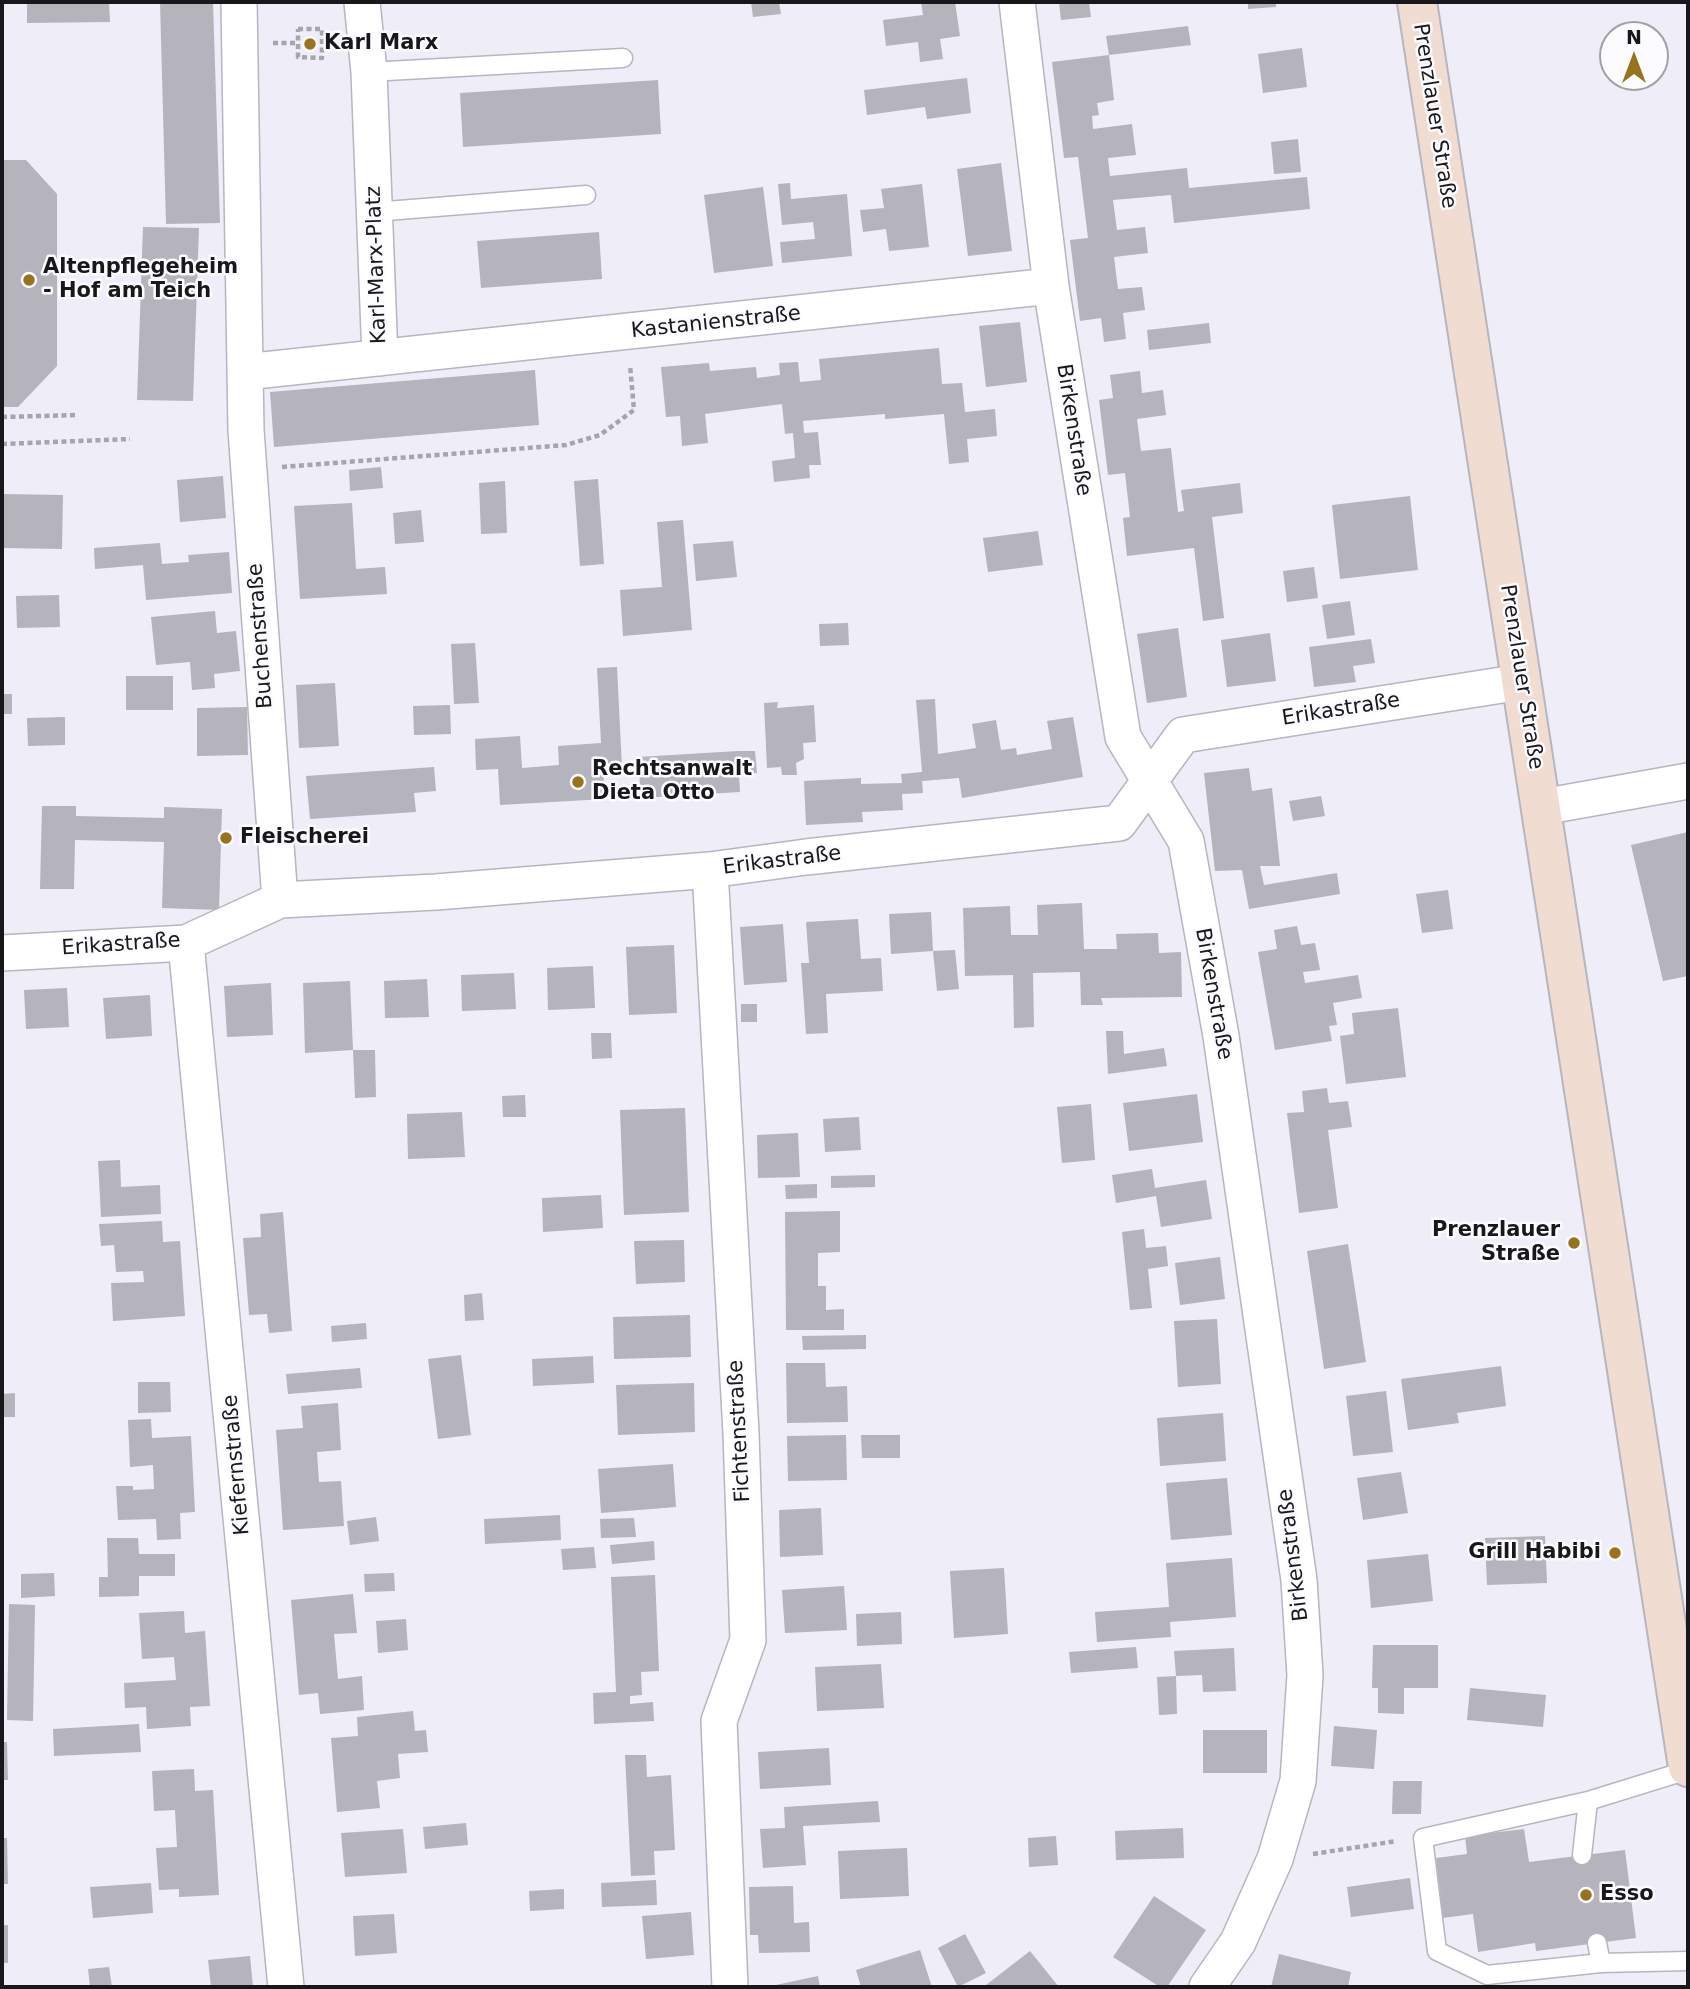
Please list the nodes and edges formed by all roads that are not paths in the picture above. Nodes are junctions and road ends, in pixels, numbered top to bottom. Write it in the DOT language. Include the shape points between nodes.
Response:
graph roads {
  1 [pos="240,2"];
  2 [pos="362,2"];
  3 [pos="1017,2"];
  4 [pos="1417,2"];
  5 [pos="623,58"];
  6 [pos="369,72"];
  7 [pos="586,195"];
  8 [pos="374,212"];
  9 [pos="1051,286"];
  10 [pos="380,358"];
  11 [pos="245,372"];
  12 [pos="1521,682"];
  13 [pos="1148,780"];
  14 [pos="1688,781"];
  15 [pos="1542,807"];
  16 [pos="710,870"];
  17 [pos="280,900"];
  18 [pos="186,943"];
  19 [pos="2,953"];
  20 [pos="1685,1728"];
  21 [pos="1688,1768"];
  22 [pos="1588,1801"];
  23 [pos="1583,1855"];
  24 [pos="1597,1943"];
  25 [pos="1688,1961"];
  26 [pos="1601,1963"];
  27 [pos="286,1987"];
  28 [pos="730,1987"];
  29 [pos="1207,1987"];
  1 -- 11 [label="street"];
  2 -- 6 [label="street, Karl-Marx-Platz"];
  3 -- 9 [label="street, Birkenstraße"];
  4 -- 12 [label="main road, Prenzlauer Straße"];
  5 -- 6 [label="lane"];
  6 -- 8 [label="street, Karl-Marx-Platz"];
  7 -- 8 [label="lane"];
  8 -- 10 [label="street, Karl-Marx-Platz"];
  9 -- 10 [label="street, Kastanienstraße"];
  9 -- 13 [label="street, Birkenstraße" via="1123,737"];
  10 -- 11 [label="street, Karl-Marx-Platz"];
  11 -- 17 [label="street, Buchenstraße"];
  12 -- 13 [label="street, Erikastraße" via="1183,735"];
  12 -- 15 [label="main road, Prenzlauer Straße"];
  13 -- 16 [label="street, Erikastraße" via="1119,823"];
  13 -- 29 [label="street, Birkenstraße" via="1186,841 1221,1036 1299,1580 1305,1675 1298,1781 1275,1859 1238,1942"];
  14 -- 15 [label="street"];
  15 -- 20 [label="main road, Prenzlauer Straße"];
  16 -- 17 [label="street, Erikastraße"];
  16 -- 28 [label="street, Fichtenstraße" via="748,1640 719,1721"];
  17 -- 18 [label="street, Erikastraße"];
  18 -- 19 [label="street, Erikastraße"];
  18 -- 27 [label="street, Kiefernstraße"];
  20 -- 21 [label="main road, Prenzlauer Straße"];
  21 -- 22 [label="lane"];
  22 -- 23 [label="lane"];
  22 -- 26 [label="lane" via="1423,1838 1437,1951 1487,1975"];
  24 -- 26 [label="lane"];
  25 -- 26 [label="lane"];
}
